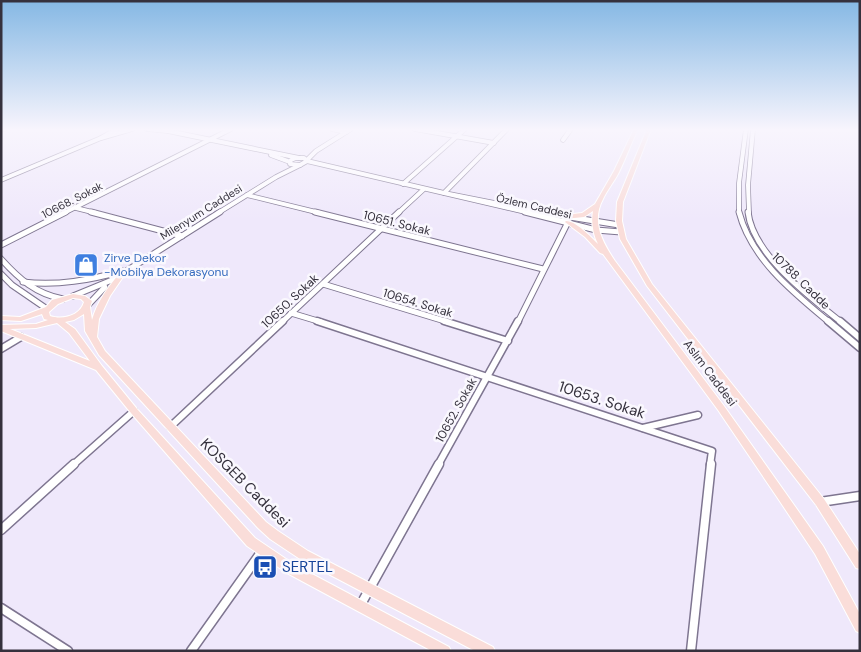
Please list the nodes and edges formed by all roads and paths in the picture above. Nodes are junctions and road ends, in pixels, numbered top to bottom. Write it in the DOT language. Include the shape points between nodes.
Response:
graph roads {
  1 [pos="49,159"];
  2 [pos="171,159"];
  3 [pos="281,159"];
  4 [pos="294,159"];
  5 [pos="432,159"];
  6 [pos="478,159"];
  7 [pos="622,159"];
  8 [pos="637,159"];
  9 [pos="743,159"];
  10 [pos="751,159"];
  11 [pos="307,160"];
  12 [pos="290,163"];
  13 [pos="301,165"];
  14 [pos="326,167"];
  15 [pos="276,177"];
  16 [pos="1,179"];
  17 [pos="404,184"];
  18 [pos="424,189"];
  19 [pos="444,193"];
  20 [pos="247,195"];
  21 [pos="597,205"];
  22 [pos="76,208"];
  23 [pos="566,220"];
  24 [pos="595,221"];
  25 [pos="620,228"];
  26 [pos="381,229"];
  27 [pos="596,230"];
  28 [pos="182,236"];
  29 [pos="1,245"];
  30 [pos="1,259"];
  31 [pos="611,261"];
  32 [pos="132,268"];
  33 [pos="543,269"];
  34 [pos="1,274"];
  35 [pos="122,274"];
  36 [pos="112,280"];
  37 [pos="23,282"];
  38 [pos="322,284"];
  39 [pos="73,296"];
  40 [pos="63,298"];
  41 [pos="87,306"];
  42 [pos="47,309"];
  43 [pos="291,313"];
  44 [pos="1,318"];
  45 [pos="58,320"];
  46 [pos="1,328"];
  47 [pos="20,337"];
  48 [pos="860,338"];
  49 [pos="93,339"];
  50 [pos="508,341"];
  51 [pos="860,348"];
  52 [pos="1,349"];
  53 [pos="98,368"];
  54 [pos="488,376"];
  55 [pos="134,411"];
  56 [pos="698,415"];
  57 [pos="170,427"];
  58 [pos="643,428"];
  59 [pos="860,496"];
  60 [pos="820,502"];
  61 [pos="1,530"];
  62 [pos="262,551"];
  63 [pos="860,564"];
  64 [pos="369,589"];
  65 [pos="360,606"];
  66 [pos="1,608"];
  67 [pos="860,627"];
  68 [pos="68,651"];
  69 [pos="191,651"];
  70 [pos="445,651"];
  71 [pos="489,651"];
  72 [pos="692,651"];
  1 -- 16 [label="street"];
  2 -- 22 [label="street, 10668. Sokak"];
  3 -- 12 [label="street"];
  4 -- 12 [label="street"];
  5 -- 17 [label="street"];
  6 -- 19 [label="street"];
  7 -- 21 [label="main road, Aslım Caddesi"];
  8 -- 25 [label="main road" via="620,202"];
  9 -- 51 [label="street, 10788. Cadde" via="739,208 744,229 778,275"];
  10 -- 48 [label="street, 10788. Cadde" via="748,204 753,230 786,274"];
  11 -- 13 [label="street"];
  11 -- 14 [label="street, Özlem Caddesi"];
  12 -- 13 [label="street, Özlem Caddesi"];
  12 -- 15 [label="street"];
  13 -- 14 [label="street, Özlem Caddesi"];
  13 -- 15 [label="street"];
  14 -- 17 [label="street, Özlem Caddesi"];
  15 -- 20 [label="street, Milenyum Caddesi"];
  17 -- 18 [label="street, Özlem Caddesi"];
  18 -- 19 [label="street, Özlem Caddesi"];
  18 -- 26 [label="street, 10650. Sokak"];
  19 -- 23 [label="street, Özlem Caddesi"];
  20 -- 26 [label="street, 10651. Sokak"];
  20 -- 28 [label="street, Milenyum Caddesi"];
  21 -- 23 [label="main road" via="584,215"];
  21 -- 24 [label="main road, Aslım Caddesi"];
  22 -- 28 [label="street"];
  22 -- 29 [label="street, 10668. Sokak"];
  23 -- 24 [label="street, Özlem Caddesi"];
  23 -- 27 [label="street, Özlem Caddesi"];
  23 -- 31 [label="main road"];
  23 -- 33 [label="street, 10652. Sokak"];
  24 -- 25 [label="street, Özlem Caddesi"];
  24 -- 27 [label="main road, Aslım Caddesi"];
  25 -- 27 [label="street, Özlem Caddesi"];
  25 -- 60 [label="main road, Aslım Caddesi" via="649,285"];
  26 -- 33 [label="street, 10651. Sokak"];
  26 -- 38 [label="street, 10650. Sokak"];
  27 -- 31 [label="main road, Aslım Caddesi"];
  28 -- 32 [label="street, Milenyum Caddesi"];
  30 -- 37 [label="street"];
  31 -- 67 [label="main road, Aslım Caddesi" via="787,502 819,550"];
  32 -- 35 [label="street, Milenyum Caddesi"];
  32 -- 37 [label="street" via="69,284"];
  33 -- 50 [label="street, 10652. Sokak"];
  34 -- 42 [label="street"];
  35 -- 36 [label="street, Milenyum Caddesi"];
  35 -- 49 [label="main road" via="99,307"];
  36 -- 39 [label="street, Milenyum Caddesi"];
  36 -- 41 [label="street, Milenyum Caddesi"];
  37 -- 40 [label="street" via="42,294"];
  38 -- 43 [label="street, 10650. Sokak"];
  38 -- 50 [label="street, 10654. Sokak"];
  39 -- 40 [label="main road"];
  39 -- 41 [label="main road" via="86,298"];
  40 -- 42 [label="main road"];
  41 -- 45 [label="main road" via="74,316"];
  41 -- 49 [label="main road, KOSGEB Caddesi" via="88,327"];
  42 -- 44 [label="main road" via="22,319"];
  42 -- 45 [label="main road" via="45,315"];
  43 -- 54 [label="street, 10653. Sokak"];
  43 -- 57 [label="street, 10650. Sokak"];
  45 -- 46 [label="main road" via="36,326"];
  45 -- 53 [label="main road" via="72,331"];
  46 -- 47 [label="main road"];
  47 -- 52 [label="street"];
  47 -- 53 [label="main road"];
  49 -- 57 [label="main road, KOSGEB Caddesi"];
  50 -- 54 [label="street, 10652. Sokak"];
  53 -- 55 [label="main road"];
  54 -- 58 [label="street, 10653. Sokak"];
  54 -- 64 [label="street, 10652. Sokak"];
  55 -- 61 [label="street"];
  55 -- 62 [label="main road" via="250,542"];
  56 -- 58 [label="street"];
  57 -- 64 [label="main road, KOSGEB Caddesi" via="274,536"];
  58 -- 72 [label="street, 10653. Sokak" via="712,451"];
  59 -- 60 [label="street"];
  60 -- 63 [label="main road, Aslım Caddesi"];
  62 -- 65 [label="main road"];
  62 -- 69 [label="street"];
  64 -- 65 [label="street, 10652. Sokak"];
  64 -- 71 [label="main road, KOSGEB Caddesi"];
  65 -- 70 [label="main road"];
  66 -- 68 [label="street"];
}
